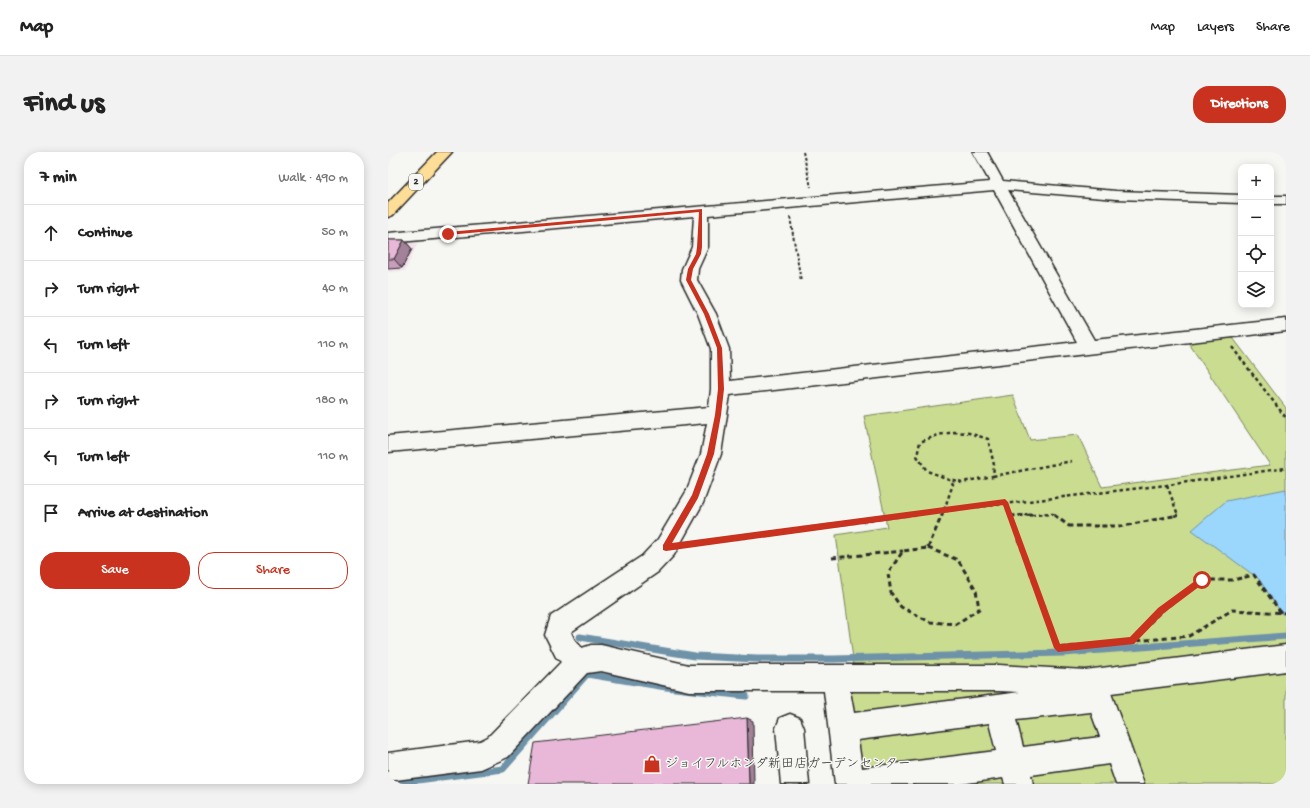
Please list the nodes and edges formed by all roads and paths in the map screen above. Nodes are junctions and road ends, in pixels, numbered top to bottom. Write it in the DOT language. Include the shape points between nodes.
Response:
graph roads {
  1 [pos="445,152"];
  2 [pos="803,152"];
  3 [pos="980,152"];
  4 [pos="998,185"];
  5 [pos="1238,199"];
  6 [pos="814,200"];
  7 [pos="1274,200"];
  8 [pos="1286,200"];
  9 [pos="788,202"];
  10 [pos="701,210"];
  11 [pos="388,212"];
  12 [pos="388,238"];
  13 [pos="801,281"];
  14 [pos="1286,325"];
  15 [pos="1221,333"];
  16 [pos="1089,348"];
  17 [pos="721,389"];
  18 [pos="718,415"];
  19 [pos="1286,418"];
  20 [pos="388,444"];
  21 [pos="1072,461"];
  22 [pos="1286,468"];
  23 [pos="993,476"];
  24 [pos="950,480"];
  25 [pos="1166,485"];
  26 [pos="1005,502"];
  27 [pos="944,510"];
  28 [pos="1010,516"];
  29 [pos="666,547"];
  30 [pos="928,548"];
  31 [pos="902,550"];
  32 [pos="832,558"];
  33 [pos="1284,613"];
  34 [pos="1132,641"];
  35 [pos="1286,658"];
  36 [pos="578,663"];
  37 [pos="835,678"];
  38 [pos="999,708"];
  39 [pos="790,728"];
  40 [pos="843,728"];
  41 [pos="1118,748"];
  42 [pos="388,767"];
  43 [pos="1016,774"];
  44 [pos="794,784"];
  45 [pos="850,784"];
  46 [pos="1130,784"];
  1 -- 11 [label="main road, 2"];
  2 -- 6 [label="path"];
  3 -- 4 [label="street"];
  4 -- 5 [label="street" via="1116,195"];
  4 -- 6 [label="street"];
  4 -- 16 [label="street"];
  6 -- 9 [label="street"];
  7 -- 8 [label="street"];
  9 -- 10 [label="street"];
  9 -- 13 [label="path"];
  10 -- 12 [label="street"];
  10 -- 17 [label="street" via="700,247 688,280 720,348"];
  14 -- 15 [label="street"];
  15 -- 16 [label="street"];
  15 -- 19 [label="path"];
  16 -- 17 [label="street"];
  17 -- 18 [label="street"];
  18 -- 20 [label="street"];
  18 -- 29 [label="street" via="710,454 695,496"];
  21 -- 23 [label="path"];
  22 -- 25 [label="path"];
  23 -- 24 [label="path" via="962,482"];
  23 -- 24 [label="path" via="994,466 988,439 972,433 946,432 920,442 917,456 927,471"];
  24 -- 27 [label="path" via="953,484"];
  25 -- 26 [label="path"];
  25 -- 28 [label="path" via="1178,515 1123,526 1069,526 1053,514"];
  26 -- 27 [label="path"];
  26 -- 28 [label="path"];
  27 -- 29 [label="path"];
  27 -- 30 [label="path"];
  28 -- 34 [label="path" via="1058,648"];
  29 -- 36 [label="street" via="650,564 560,625 558,635 564,648"];
  30 -- 31 [label="path"];
  30 -- 31 [label="path" via="958,560 976,590 978,609 956,624 930,622 901,607 891,593 888,573"];
  31 -- 32 [label="path"];
  33 -- 34 [label="path" via="1232,610 1189,636"];
  33 -- 34 [label="path" via="1254,575 1233,580 1202,580 1161,611"];
  35 -- 37 [label="street" via="1085,683 999,678"];
  36 -- 37 [label="street" via="591,658 601,658 689,678"];
  36 -- 42 [label="street" via="498,748 481,755"];
  37 -- 40 [label="street"];
  38 -- 40 [label="street"];
  38 -- 41 [label="street" via="1100,698"];
  38 -- 43 [label="street"];
  39 -- 44 [label="street"];
  40 -- 45 [label="street"];
  41 -- 43 [label="street"];
  41 -- 46 [label="street"];
  43 -- 45 [label="street"];
}
